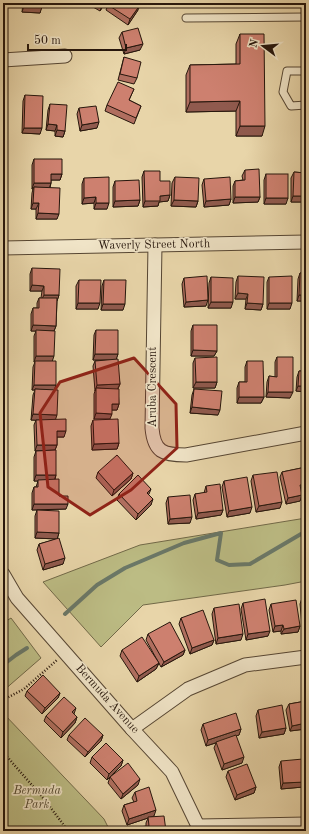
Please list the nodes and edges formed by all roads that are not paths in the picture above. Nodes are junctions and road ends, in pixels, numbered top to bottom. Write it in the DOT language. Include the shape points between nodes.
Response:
graph roads {
  1 [pos="306,17"];
  2 [pos="186,18"];
  3 [pos="65,56"];
  4 [pos="3,60"];
  5 [pos="306,71"];
  6 [pos="306,105"];
  7 [pos="306,242"];
  8 [pos="155,245"];
  9 [pos="3,248"];
  10 [pos="306,433"];
  11 [pos="3,574"];
  12 [pos="306,657"];
  13 [pos="132,729"];
  14 [pos="306,824"];
  15 [pos="199,828"];
  1 -- 2 [label="lane"];
  3 -- 4 [label="street"];
  5 -- 6 [label="lane" via="287,71 283,92 291,106"];
  7 -- 8 [label="street, Waverly Street North"];
  8 -- 9 [label="street, Waverly Street North"];
  8 -- 10 [label="street, Aruba Crescent" via="152,428 153,439 158,447 164,453 186,455"];
  11 -- 13 [label="street, Bermuda Avenue" via="17,598"];
  12 -- 13 [label="street" via="245,665 188,689"];
  13 -- 15 [label="street, Bermuda Avenue" via="172,772"];
  14 -- 15 [label="street"];
}
